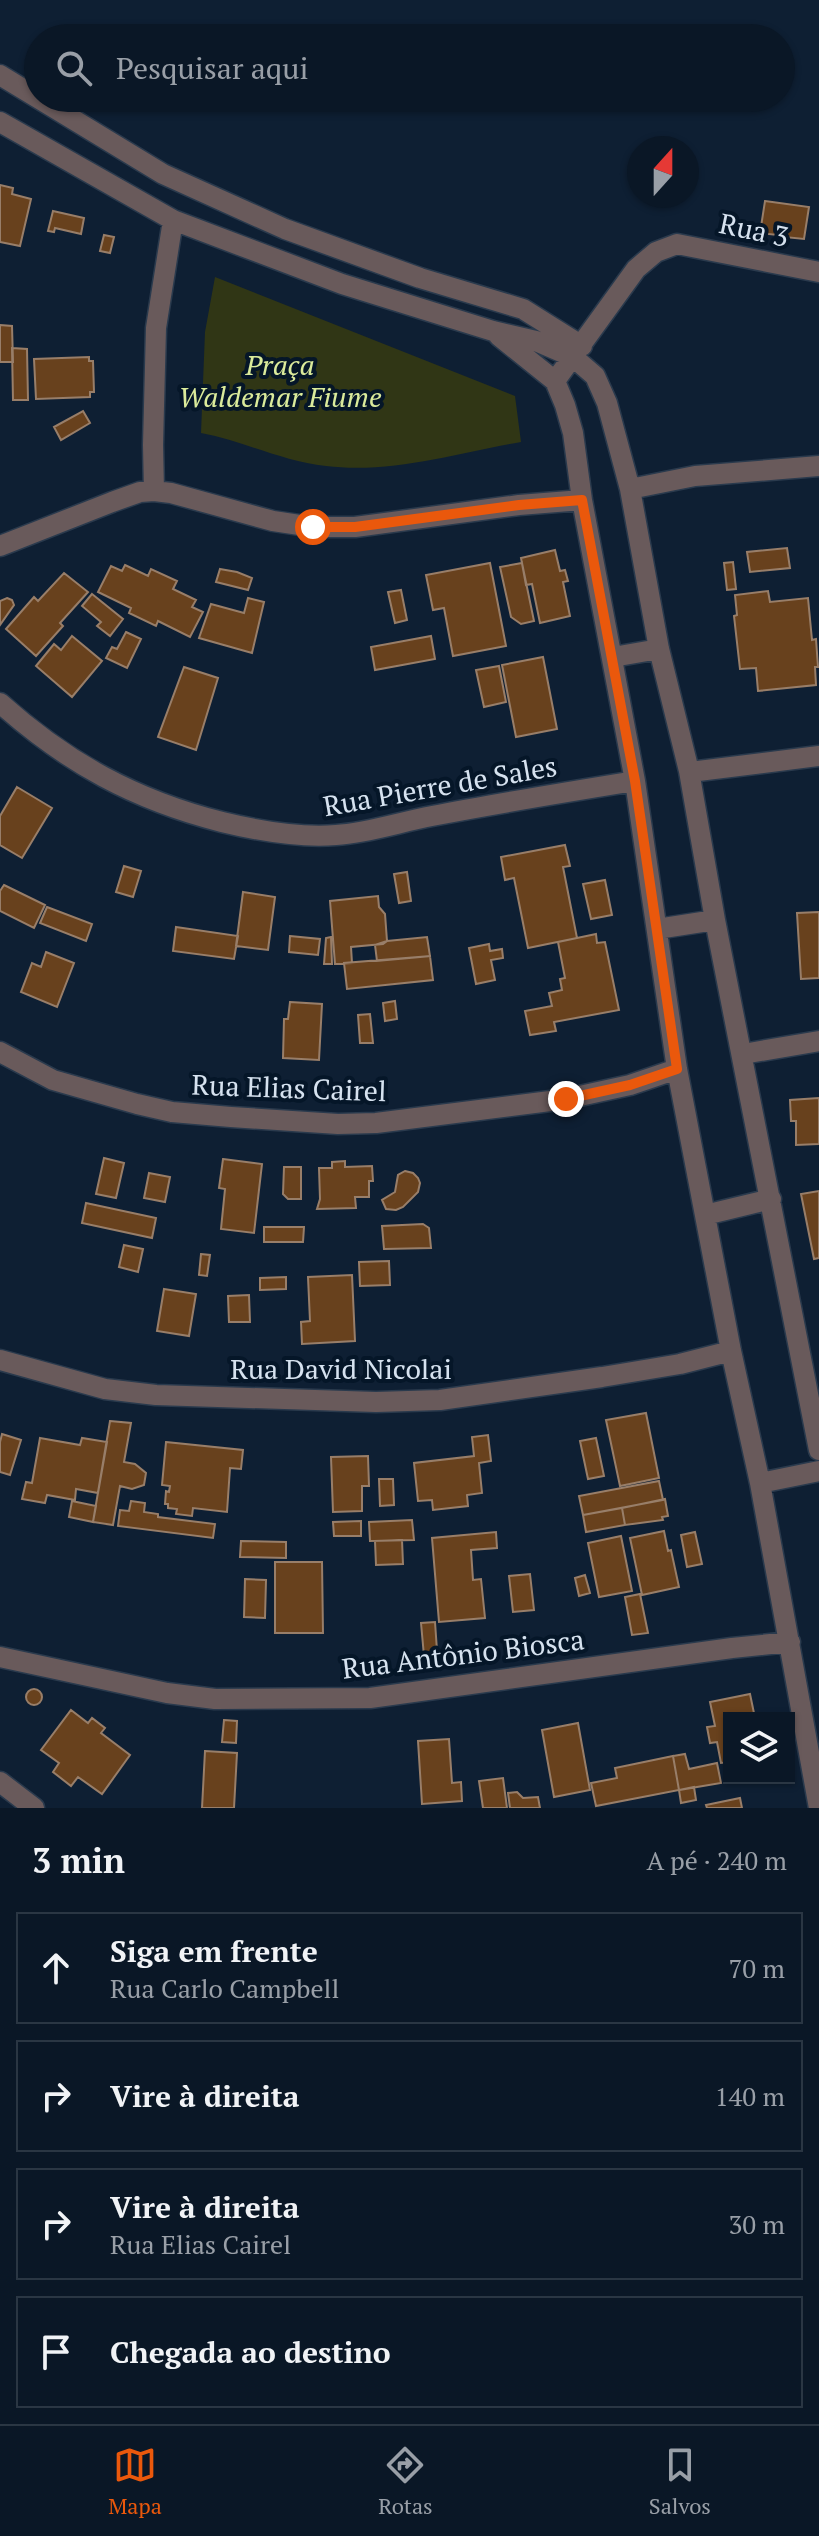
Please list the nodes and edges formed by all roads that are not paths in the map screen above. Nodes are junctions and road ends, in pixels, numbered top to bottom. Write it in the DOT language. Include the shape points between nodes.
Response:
graph roads {
  1 [pos="0,75"];
  2 [pos="24,90"];
  3 [pos="61,112"];
  4 [pos="0,122"];
  5 [pos="173,220"];
  6 [pos="819,272"];
  7 [pos="493,331"];
  8 [pos="578,351"];
  9 [pos="555,381"];
  10 [pos="819,466"];
  11 [pos="630,489"];
  12 [pos="154,491"];
  13 [pos="582,500"];
  14 [pos="0,546"];
  15 [pos="659,649"];
  16 [pos="613,657"];
  17 [pos="0,703"];
  18 [pos="819,756"];
  19 [pos="690,772"];
  20 [pos="635,781"];
  21 [pos="715,920"];
  22 [pos="657,929"];
  23 [pos="819,1041"];
  24 [pos="0,1052"];
  25 [pos="743,1054"];
  26 [pos="677,1069"];
  27 [pos="771,1199"];
  28 [pos="705,1215"];
  29 [pos="819,1332"];
  30 [pos="797,1333"];
  31 [pos="731,1351"];
  32 [pos="0,1360"];
  33 [pos="819,1450"];
  34 [pos="819,1471"];
  35 [pos="760,1483"];
  36 [pos="790,1642"];
  37 [pos="0,1657"];
  38 [pos="816,1773"];
  39 [pos="0,1782"];
  40 [pos="34,1808"];
  41 [pos="819,1808"];
  1 -- 2 [label="street"];
  3 -- 8 [label="street" via="163,174 285,229 523,309"];
  4 -- 5 [label="street"];
  5 -- 7 [label="street" via="342,284"];
  5 -- 12 [label="street" via="156,328"];
  6 -- 8 [label="street, Rua 3" via="677,244 656,252 636,269"];
  7 -- 8 [label="street"];
  7 -- 9 [label="street"];
  8 -- 9 [label="street"];
  8 -- 11 [label="street" via="607,403"];
  9 -- 13 [label="street" via="573,433"];
  10 -- 11 [label="street" via="695,476"];
  11 -- 15 [label="street"];
  12 -- 13 [label="street" via="313,527 355,527"];
  12 -- 14 [label="street"];
  13 -- 16 [label="street"];
  15 -- 16 [label="street"];
  15 -- 19 [label="street"];
  16 -- 20 [label="street"];
  17 -- 20 [label="street, Rua Pierre de Sales" via="50,745 128,791 202,817 273,833 338,835"];
  18 -- 19 [label="street"];
  19 -- 21 [label="street"];
  20 -- 22 [label="street"];
  21 -- 22 [label="street"];
  21 -- 25 [label="street"];
  22 -- 26 [label="street"];
  23 -- 25 [label="street"];
  24 -- 26 [label="street, Rua Elias Cairel" via="53,1080 172,1112 338,1124 566,1099"];
  25 -- 27 [label="street"];
  26 -- 28 [label="street"];
  27 -- 28 [label="street"];
  27 -- 30 [label="street"];
  28 -- 31 [label="street"];
  29 -- 30 [label="street"];
  30 -- 33 [label="street"];
  31 -- 32 [label="street, Rua David Nicolai" via="602,1377 440,1400 376,1402 156,1395 105,1389"];
  31 -- 35 [label="street"];
  34 -- 35 [label="street"];
  35 -- 36 [label="street"];
  36 -- 37 [label="street, Rua Antônio Biosca" via="370,1698 215,1699"];
  36 -- 38 [label="street"];
  38 -- 41 [label="street"];
  39 -- 40 [label="street"];
}
